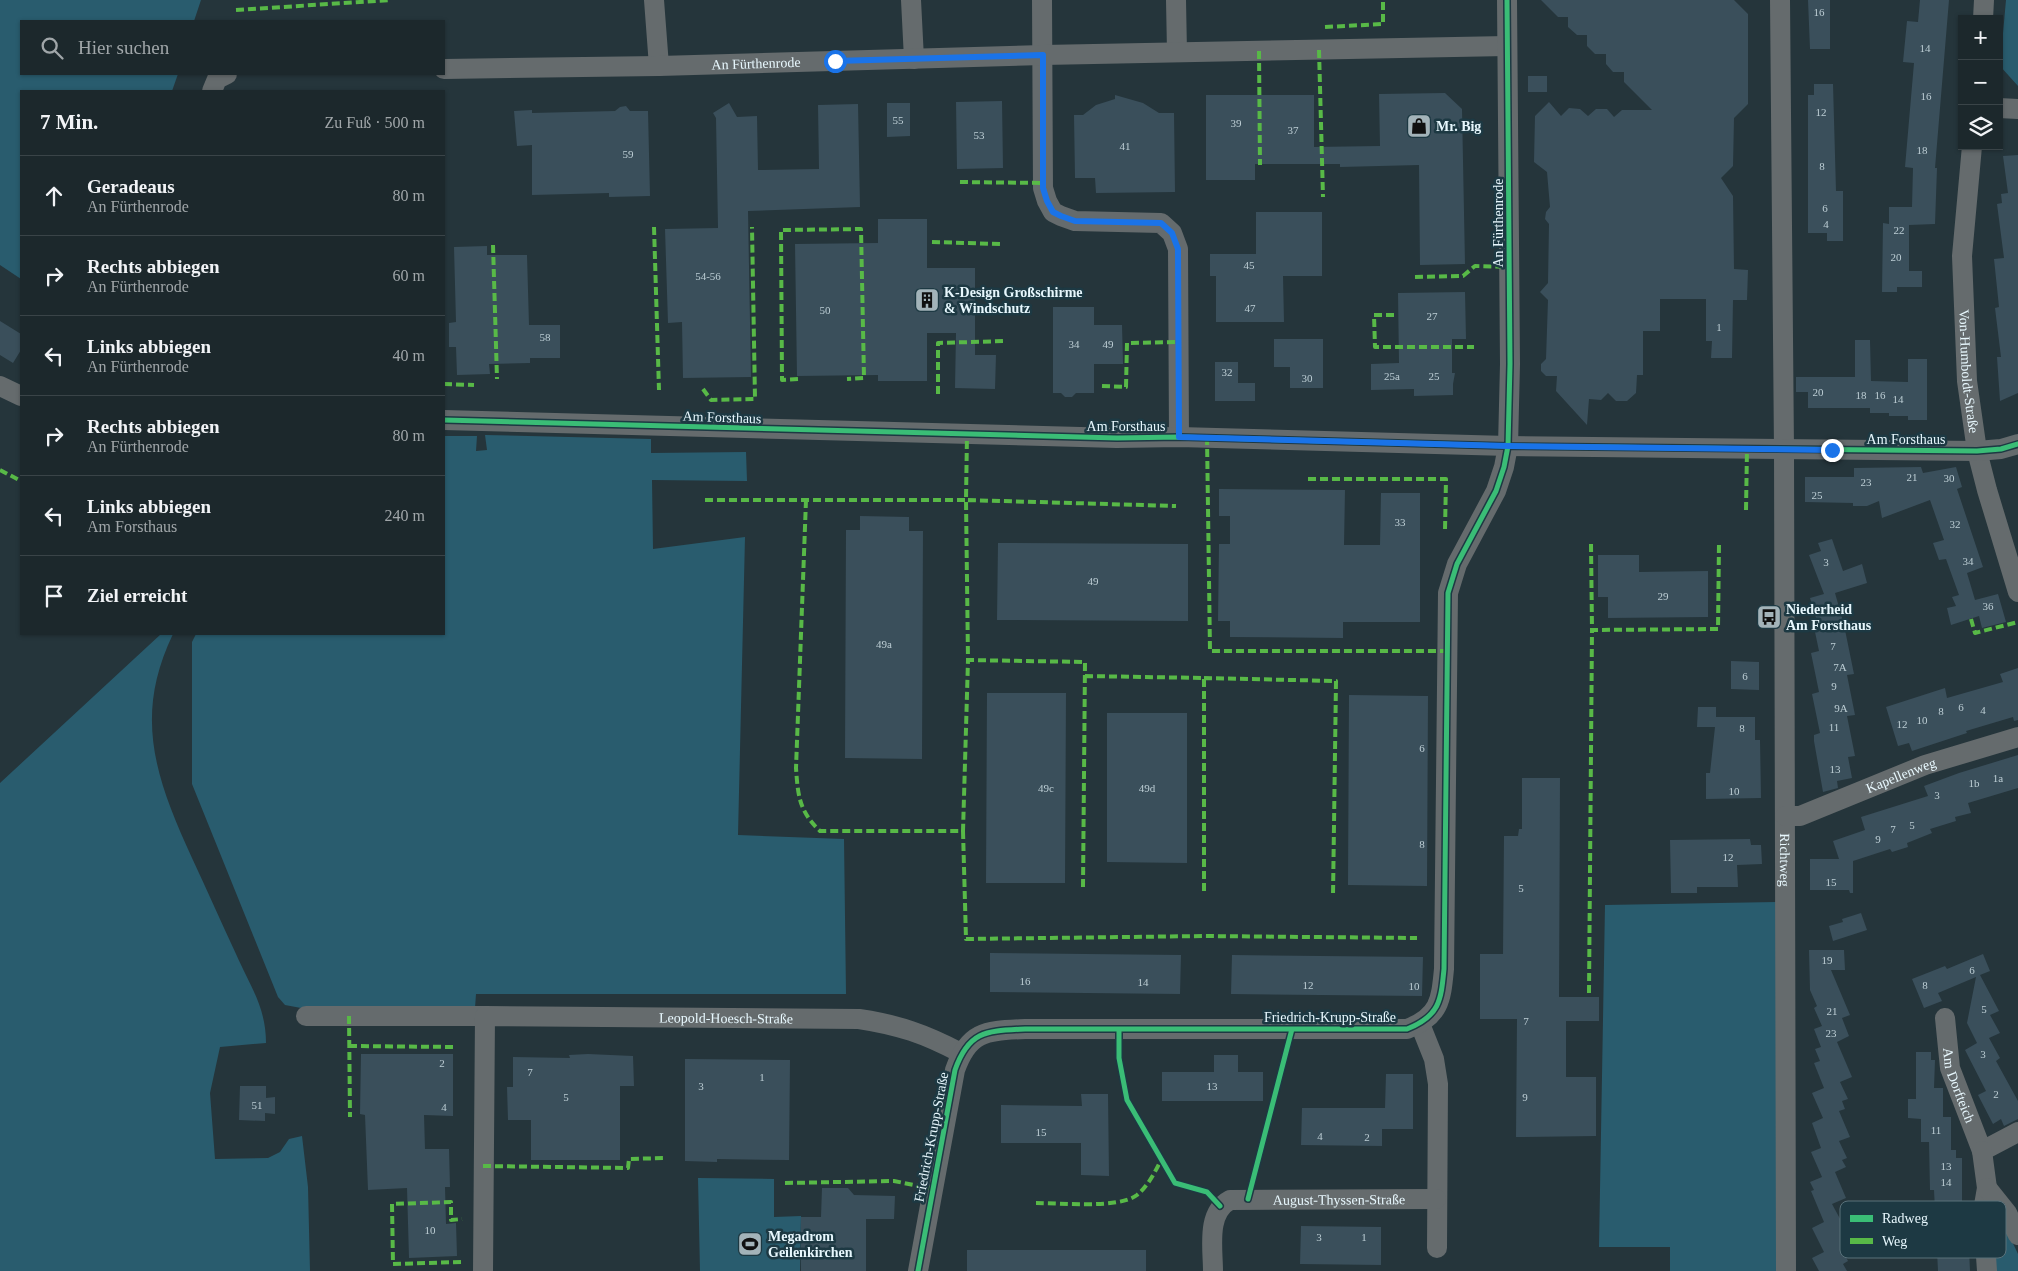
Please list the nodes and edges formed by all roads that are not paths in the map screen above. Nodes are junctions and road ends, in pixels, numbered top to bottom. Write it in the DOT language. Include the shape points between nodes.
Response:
graph roads {
  1 [pos="654,0"];
  2 [pos="911,0"];
  3 [pos="1042,0"];
  4 [pos="1176,0"];
  5 [pos="1507,0"];
  6 [pos="1780,0"];
  7 [pos="1984,0"];
  8 [pos="1983,15"];
  9 [pos="1507,46"];
  10 [pos="1177,52"];
  11 [pos="1043,55"];
  12 [pos="914,59"];
  13 [pos="660,66"];
  14 [pos="445,69"];
  15 [pos="226,75"];
  16 [pos="212,90"];
  17 [pos="2003,108"];
  18 [pos="2018,109"];
  19 [pos="1972,150"];
  20 [pos="0,386"];
  21 [pos="20,396"];
  22 [pos="445,420"];
  23 [pos="1179,437"];
  24 [pos="2018,444"];
  25 [pos="1508,446"];
  26 [pos="1784,450"];
  27 [pos="1977,451"];
  28 [pos="2018,592"];
  29 [pos="2018,737"];
  30 [pos="1785,816"];
  31 [pos="306,1016"];
  32 [pos="485,1016"];
  33 [pos="1945,1018"];
  34 [pos="1420,1024"];
  35 [pos="961,1053"];
  36 [pos="2018,1132"];
  37 [pos="1982,1151"];
  38 [pos="1987,1188"];
  39 [pos="1436,1199"];
  40 [pos="1985,1201"];
  41 [pos="1997,1201"];
  42 [pos="2006,1212"];
  43 [pos="2018,1235"];
  44 [pos="1437,1248"];
  45 [pos="1985,1258"];
  46 [pos="483,1271"];
  47 [pos="918,1271"];
  48 [pos="1213,1271"];
  49 [pos="1786,1271"];
  50 [pos="1986,1271"];
  1 -- 13 [label="street"];
  2 -- 12 [label="street"];
  3 -- 11 [label="street"];
  4 -- 10 [label="street"];
  5 -- 9 [label="street, An Fürthenrode"];
  6 -- 26 [label="street"];
  7 -- 8 [label="street"];
  9 -- 10 [label="street, An Fürthenrode"];
  9 -- 25 [label="street, An Fürthenrode"];
  10 -- 11 [label="street, An Fürthenrode"];
  11 -- 12 [label="street, An Fürthenrode"];
  11 -- 23 [label="street" via="1043,188 1053,212 1075,221 1161,223 1172,233 1178,249"];
  12 -- 13 [label="street, An Fürthenrode"];
  13 -- 14 [label="street, An Fürthenrode"];
  15 -- 16 [label="street" via="218,79"];
  17 -- 18 [label="street"];
  19 -- 27 [label="street, Von-Humboldt-Straße" via="1962,256 1967,381"];
  20 -- 21 [label="street"];
  22 -- 23 [label="street, Am Forsthaus"];
  23 -- 25 [label="street, Am Forsthaus"];
  24 -- 27 [label="street, Am Forsthaus"];
  25 -- 26 [label="street, Am Forsthaus"];
  25 -- 34 [label="street" via="1496,491 1457,564 1448,593 1444,969 1441,999"];
  26 -- 27 [label="street, Am Forsthaus"];
  26 -- 30 [label="street, Richtweg"];
  27 -- 28 [label="street, Von-Humboldt-Straße"];
  29 -- 30 [label="street, Kapellenweg" via="1925,765 1800,816"];
  30 -- 49 [label="street, Richtweg"];
  31 -- 32 [label="street, Leopold-Hoesch-Straße"];
  32 -- 35 [label="street, Leopold-Hoesch-Straße" via="858,1019 890,1024 929,1036"];
  32 -- 46 [label="street"];
  33 -- 37 [label="street, Am Dorfteich" via="1950,1068"];
  34 -- 35 [label="street, Friedrich-Krupp-Straße" via="1407,1028 992,1031 980,1034"];
  34 -- 39 [label="street" via="1434,1059 1438,1084"];
  35 -- 47 [label="street, Friedrich-Krupp-Straße" via="955,1070"];
  36 -- 37 [label="street"];
  37 -- 38 [label="street, Am Dorfteich"];
  38 -- 40 [label="street, Am Dorfteich"];
  38 -- 41 [label="street"];
  39 -- 44 [label="street"];
  39 -- 48 [label="street, August-Thyssen-Straße" via="1230,1200 1222,1204 1215,1215"];
  42 -- 43 [label="street"];
  45 -- 50 [label="street, Am Dorfteich"];
}
